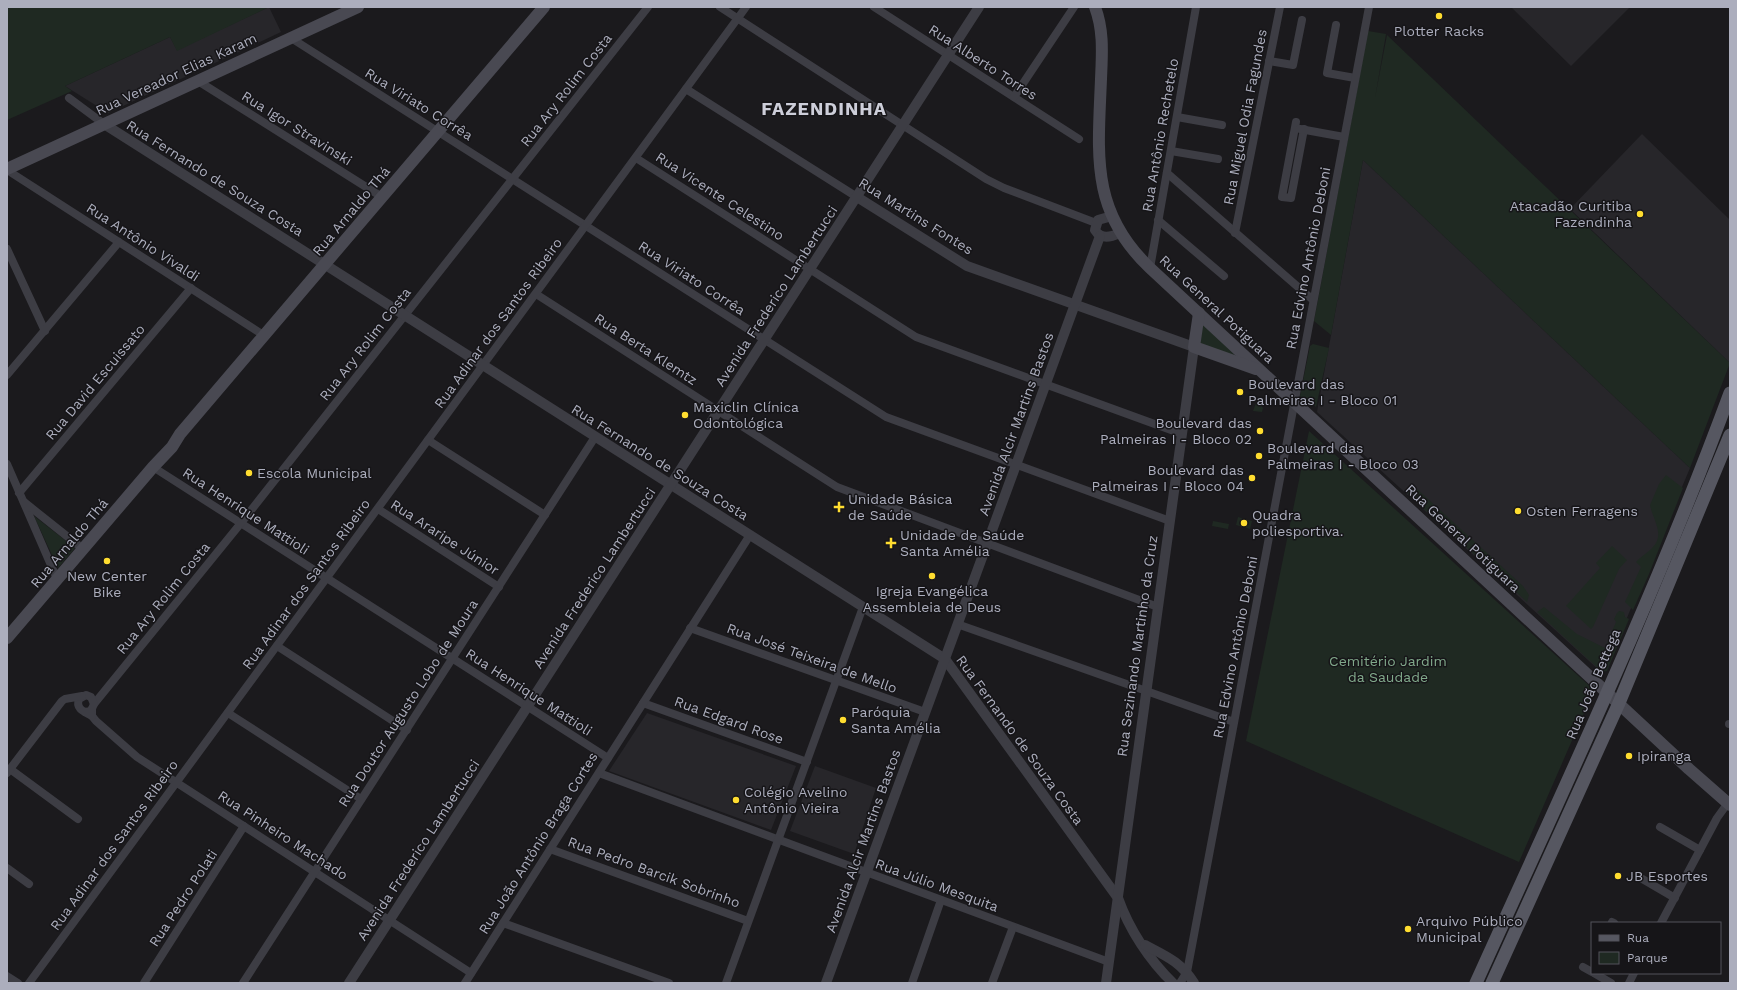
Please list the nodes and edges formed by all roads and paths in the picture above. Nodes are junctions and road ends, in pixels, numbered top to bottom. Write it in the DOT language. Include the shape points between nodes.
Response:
graph roads {
  1 [pos="358,7"];
  2 [pos="544,7"];
  3 [pos="648,7"];
  4 [pos="720,7"];
  5 [pos="746,7"];
  6 [pos="979,7"];
  7 [pos="1074,7"];
  8 [pos="1095,7"];
  9 [pos="1196,7"];
  10 [pos="1280,7"];
  11 [pos="1369,7"];
  12 [pos="879,8"];
  13 [pos="738,18"];
  14 [pos="1302,20"];
  15 [pos="1336,25"];
  16 [pos="291,38"];
  17 [pos="948,55"];
  18 [pos="1269,61"];
  19 [pos="1355,78"];
  20 [pos="198,81"];
  21 [pos="686,89"];
  22 [pos="1014,97"];
  23 [pos="69,98"];
  24 [pos="1177,117"];
  25 [pos="104,124"];
  26 [pos="903,125"];
  27 [pos="1222,125"];
  28 [pos="1298,127"];
  29 [pos="438,132"];
  30 [pos="1344,137"];
  31 [pos="1079,139"];
  32 [pos="1171,151"];
  33 [pos="636,158"];
  34 [pos="1218,159"];
  35 [pos="7,170"];
  36 [pos="1167,173"];
  37 [pos="512,179"];
  38 [pos="382,197"];
  39 [pos="856,197"];
  40 [pos="1112,216"];
  41 [pos="1158,220"];
  42 [pos="1096,223"];
  43 [pos="586,226"];
  44 [pos="1120,233"];
  45 [pos="1235,233"];
  46 [pos="1100,236"];
  47 [pos="119,242"];
  48 [pos="7,249"];
  49 [pos="325,265"];
  50 [pos="1150,268"];
  51 [pos="810,269"];
  52 [pos="1224,276"];
  53 [pos="191,288"];
  54 [pos="536,294"];
  55 [pos="1313,300"];
  56 [pos="1074,305"];
  57 [pos="1199,313"];
  58 [pos="404,316"];
  59 [pos="45,331"];
  60 [pos="264,336"];
  61 [pos="764,340"];
  62 [pos="1194,347"];
  63 [pos="483,366"];
  64 [pos="1261,371"];
  65 [pos="7,375"];
  66 [pos="1045,384"];
  67 [pos="1730,393"];
  68 [pos="1294,402"];
  69 [pos="718,411"];
  70 [pos="1182,434"];
  71 [pos="595,437"];
  72 [pos="1714,437"];
  73 [pos="1729,438"];
  74 [pos="428,440"];
  75 [pos="1707,453"];
  76 [pos="1721,458"];
  77 [pos="7,464"];
  78 [pos="1016,464"];
  79 [pos="153,467"];
  80 [pos="671,485"];
  81 [pos="19,493"];
  82 [pos="23,501"];
  83 [pos="378,509"];
  84 [pos="545,515"];
  85 [pos="1170,520"];
  86 [pos="241,523"];
  87 [pos="750,535"];
  88 [pos="987,543"];
  89 [pos="83,549"];
  90 [pos="327,578"];
  91 [pos="57,579"];
  92 [pos="499,587"];
  93 [pos="863,607"];
  94 [pos="1158,607"];
  95 [pos="957,624"];
  96 [pos="690,628"];
  97 [pos="7,638"];
  98 [pos="277,646"];
  99 [pos="452,658"];
  100 [pos="945,659"];
  101 [pos="836,680"];
  102 [pos="1146,692"];
  103 [pos="1608,692"];
  104 [pos="82,696"];
  105 [pos="65,699"];
  106 [pos="643,703"];
  107 [pos="1619,703"];
  108 [pos="78,705"];
  109 [pos="527,706"];
  110 [pos="91,708"];
  111 [pos="925,712"];
  112 [pos="228,713"];
  113 [pos="1234,722"];
  114 [pos="407,730"];
  115 [pos="608,758"];
  116 [pos="807,762"];
  117 [pos="9,771"];
  118 [pos="599,773"];
  119 [pos="177,782"];
  120 [pos="362,800"];
  121 [pos="1729,803"];
  122 [pos="78,819"];
  123 [pos="244,826"];
  124 [pos="1660,827"];
  125 [pos="778,840"];
  126 [pos="550,849"];
  127 [pos="1700,850"];
  128 [pos="7,868"];
  129 [pos="315,872"];
  130 [pos="866,872"];
  131 [pos="1639,877"];
  132 [pos="29,884"];
  133 [pos="1118,898"];
  134 [pos="1674,898"];
  135 [pos="941,900"];
  136 [pos="390,920"];
  137 [pos="748,921"];
  138 [pos="1662,922"];
  139 [pos="503,923"];
  140 [pos="1013,927"];
  141 [pos="1143,944"];
  142 [pos="1490,951"];
  143 [pos="1503,957"];
  144 [pos="1109,962"];
  145 [pos="1484,966"];
  146 [pos="1583,967"];
  147 [pos="1187,972"];
  148 [pos="1591,972"];
  149 [pos="471,973"];
  150 [pos="1595,974"];
  151 [pos="1634,974"];
  152 [pos="7,976"];
  153 [pos="1494,977"];
  154 [pos="18,983"];
  155 [pos="29,983"];
  156 [pos="144,983"];
  157 [pos="243,983"];
  158 [pos="349,983"];
  159 [pos="465,983"];
  160 [pos="669,983"];
  161 [pos="726,983"];
  162 [pos="826,983"];
  163 [pos="912,983"];
  164 [pos="992,983"];
  165 [pos="1106,983"];
  166 [pos="1173,983"];
  167 [pos="1180,983"];
  168 [pos="1194,983"];
  169 [pos="1476,983"];
  170 [pos="1611,983"];
  171 [pos="1629,983"];
  1 -- 16 [label="main road, Rua Vereador Elias Karam"];
  2 -- 29 [label="main road, Rua Arnaldo Thá"];
  3 -- 37 [label="street, Rua Ary Rolim Costa"];
  4 -- 13 [label="street"];
  5 -- 13 [label="street, Rua Adinar dos Santos Ribeiro"];
  6 -- 17 [label="street, Avenida Frederico Lambertucci"];
  7 -- 22 [label="street"];
  8 -- 40 [label="main road, Rua General Potiguara" via="1100,22 1102,43 1099,160 1104,193"];
  9 -- 24 [label="street, Rua Antônio Rechetelo"];
  10 -- 18 [label="street, Rua Miguel Odia Fagundes"];
  11 -- 19 [label="street, Rua Edvino Antônio Deboni"];
  12 -- 17 [label="street, Rua Alberto Torres"];
  13 -- 21 [label="street, Rua Adinar dos Santos Ribeiro"];
  13 -- 26 [label="street"];
  14 -- 18 [label="street" via="1293,65"];
  15 -- 19 [label="street" via="1327,73"];
  16 -- 20 [label="main road, Rua Vereador Elias Karam"];
  16 -- 29 [label="street, Rua Viriato Corrêa"];
  17 -- 22 [label="street, Rua Alberto Torres"];
  17 -- 26 [label="street, Avenida Frederico Lambertucci"];
  18 -- 45 [label="street, Rua Miguel Odia Fagundes"];
  19 -- 30 [label="street, Rua Edvino Antônio Deboni"];
  20 -- 25 [label="main road, Rua Vereador Elias Karam"];
  20 -- 38 [label="street, Rua Igor Stravinski"];
  21 -- 33 [label="street, Rua Adinar dos Santos Ribeiro"];
  21 -- 39 [label="street, Rua Martins Fontes"];
  22 -- 31 [label="street, Rua Alberto Torres"];
  23 -- 25 [label="street, Rua Fernando de Souza Costa"];
  24 -- 27 [label="street"];
  24 -- 32 [label="street, Rua Antônio Rechetelo"];
  25 -- 35 [label="main road, Rua Vereador Elias Karam"];
  25 -- 49 [label="street, Rua Fernando de Souza Costa"];
  26 -- 39 [label="street, Avenida Frederico Lambertucci"];
  26 -- 42 [label="street" via="998,185"];
  28 -- 28 [label="street" via="1282,197 1291,198"];
  28 -- 30 [label="street"];
  29 -- 37 [label="street, Rua Viriato Corrêa"];
  29 -- 38 [label="main road, Rua Arnaldo Thá"];
  30 -- 55 [label="street, Rua Edvino Antônio Deboni"];
  32 -- 34 [label="street"];
  32 -- 36 [label="street, Rua Antônio Rechetelo"];
  33 -- 43 [label="street, Rua Adinar dos Santos Ribeiro"];
  33 -- 51 [label="street, Rua Vicente Celestino"];
  35 -- 47 [label="street, Rua Antônio Vivaldi"];
  36 -- 41 [label="street, Rua Antônio Rechetelo"];
  36 -- 45 [label="street"];
  37 -- 43 [label="street, Rua Viriato Corrêa"];
  37 -- 58 [label="street, Rua Ary Rolim Costa"];
  38 -- 49 [label="main road, Rua Arnaldo Thá"];
  39 -- 51 [label="street, Avenida Frederico Lambertucci"];
  39 -- 56 [label="street, Rua Martins Fontes" via="963,264"];
  40 -- 42 [label="street" via="1101,218"];
  40 -- 44 [label="main road, Rua General Potiguara"];
  41 -- 50 [label="street, Rua Antônio Rechetelo"];
  41 -- 52 [label="street"];
  42 -- 46 [label="street" via="1095,230"];
  43 -- 54 [label="street, Rua Adinar dos Santos Ribeiro"];
  43 -- 61 [label="street, Rua Viriato Corrêa"];
  44 -- 46 [label="street" via="1107,237"];
  44 -- 50 [label="main road, Rua General Potiguara"];
  45 -- 55 [label="street"];
  46 -- 56 [label="street, Avenida Alcir Martins Bastos"];
  47 -- 53 [label="street, Rua Antônio Vivaldi"];
  47 -- 59 [label="street"];
  48 -- 59 [label="street"];
  49 -- 58 [label="street, Rua Fernando de Souza Costa"];
  49 -- 60 [label="main road, Rua Arnaldo Thá"];
  50 -- 57 [label="main road, Rua General Potiguara"];
  51 -- 61 [label="street, Avenida Frederico Lambertucci"];
  51 -- 66 [label="street, Rua Vicente Celestino" via="920,338"];
  53 -- 60 [label="street, Rua Antônio Vivaldi"];
  53 -- 81 [label="street, Rua David Escuissato"];
  54 -- 63 [label="street, Rua Adinar dos Santos Ribeiro"];
  54 -- 69 [label="street, Rua Berta Klemtz"];
  55 -- 68 [label="street, Rua Edvino Antônio Deboni"];
  56 -- 62 [label="street, Rua Martins Fontes"];
  56 -- 66 [label="street, Avenida Alcir Martins Bastos"];
  57 -- 62 [label="main road, Rua Sezinando Martinho da Cruz"];
  57 -- 64 [label="main road, Rua General Potiguara"];
  58 -- 63 [label="street, Rua Fernando de Souza Costa"];
  58 -- 86 [label="street, Rua Ary Rolim Costa"];
  59 -- 65 [label="street"];
  60 -- 79 [label="main road, Rua Arnaldo Thá" via="180,434 159,454"];
  61 -- 69 [label="street, Avenida Frederico Lambertucci"];
  61 -- 78 [label="street, Rua Viriato Corrêa" via="886,417"];
  62 -- 64 [label="main road, Rua Martins Fontes"];
  62 -- 70 [label="street, Rua Sezinando Martinho da Cruz"];
  63 -- 71 [label="street, Rua Fernando de Souza Costa"];
  63 -- 74 [label="street, Rua Adinar dos Santos Ribeiro"];
  64 -- 68 [label="main road, Rua General Potiguara"];
  66 -- 70 [label="street, Rua Vicente Celestino"];
  66 -- 78 [label="street, Avenida Alcir Martins Bastos"];
  67 -- 72 [label="main road, Rua João Bettega"];
  68 -- 103 [label="main road, Rua General Potiguara"];
  68 -- 113 [label="street, Rua Edvino Antônio Deboni"];
  69 -- 80 [label="street, Avenida Frederico Lambertucci"];
  69 -- 88 [label="street, Rua Berta Klemtz" via="839,488"];
  70 -- 85 [label="street, Rua Sezinando Martinho da Cruz"];
  71 -- 80 [label="street, Rua Fernando de Souza Costa"];
  71 -- 84 [label="street, Rua Doutor Augusto Lobo de Moura"];
  72 -- 73 [label="main road"];
  72 -- 75 [label="main road, Rua João Bettega"];
  73 -- 76 [label="main road"];
  74 -- 83 [label="street, Rua Adinar dos Santos Ribeiro"];
  74 -- 84 [label="street"];
  75 -- 76 [label="main road"];
  75 -- 103 [label="main road, Rua João Bettega"];
  76 -- 107 [label="main road"];
  77 -- 81 [label="street"];
  78 -- 85 [label="street, Rua Viriato Corrêa"];
  78 -- 88 [label="street, Avenida Alcir Martins Bastos"];
  79 -- 86 [label="street, Rua Henrique Mattioli"];
  79 -- 89 [label="main road, Rua Arnaldo Thá"];
  80 -- 87 [label="street, Rua Fernando de Souza Costa"];
  80 -- 109 [label="street, Avenida Frederico Lambertucci"];
  81 -- 82 [label="street"];
  82 -- 89 [label="street"];
  82 -- 91 [label="street"];
  83 -- 90 [label="street, Rua Adinar dos Santos Ribeiro"];
  83 -- 92 [label="street, Rua Araripe Júnior"];
  84 -- 92 [label="street, Rua Doutor Augusto Lobo de Moura"];
  85 -- 94 [label="street, Rua Sezinando Martinho da Cruz"];
  86 -- 90 [label="street, Rua Henrique Mattioli"];
  86 -- 110 [label="street, Rua Ary Rolim Costa"];
  87 -- 93 [label="street, Rua Fernando de Souza Costa"];
  87 -- 96 [label="street, Rua João Antônio Braga Cortes"];
  88 -- 94 [label="street, Rua Berta Klemtz"];
  88 -- 95 [label="street, Avenida Alcir Martins Bastos"];
  89 -- 91 [label="main road, Rua Arnaldo Thá"];
  90 -- 98 [label="street, Rua Adinar dos Santos Ribeiro"];
  90 -- 99 [label="street, Rua Henrique Mattioli"];
  91 -- 97 [label="main road, Rua Arnaldo Thá"];
  92 -- 99 [label="street, Rua Doutor Augusto Lobo de Moura"];
  93 -- 100 [label="street, Rua Fernando de Souza Costa"];
  93 -- 101 [label="street"];
  94 -- 102 [label="street, Rua Sezinando Martinho da Cruz"];
  95 -- 100 [label="street, Avenida Alcir Martins Bastos"];
  95 -- 102 [label="street"];
  96 -- 101 [label="street, Rua José Teixeira de Mello"];
  96 -- 106 [label="street, Rua João Antônio Braga Cortes"];
  98 -- 112 [label="street, Rua Adinar dos Santos Ribeiro"];
  98 -- 114 [label="street"];
  99 -- 109 [label="street, Rua Henrique Mattioli"];
  99 -- 114 [label="street, Rua Doutor Augusto Lobo de Moura"];
  100 -- 111 [label="street, Avenida Alcir Martins Bastos"];
  100 -- 133 [label="street, Rua Fernando de Souza Costa"];
  101 -- 111 [label="street, Rua José Teixeira de Mello"];
  101 -- 116 [label="street"];
  102 -- 113 [label="street"];
  102 -- 133 [label="street, Rua Sezinando Martinho da Cruz"];
  103 -- 107 [label="main road, Rua General Potiguara"];
  103 -- 142 [label="main road, Rua João Bettega"];
  104 -- 105 [label="street, Rua Ary Rolim Costa"];
  104 -- 108 [label="street"];
  104 -- 110 [label="street, Rua Ary Rolim Costa" via="86,695"];
  105 -- 108 [label="street"];
  105 -- 117 [label="street"];
  106 -- 115 [label="street, Rua João Antônio Braga Cortes"];
  106 -- 116 [label="street, Rua Edgard Rose"];
  107 -- 121 [label="main road, Rua General Potiguara"];
  107 -- 143 [label="main road"];
  108 -- 110 [label="street, Rua Pinheiro Machado" via="80,709"];
  109 -- 115 [label="street, Rua Henrique Mattioli"];
  109 -- 136 [label="street, Avenida Frederico Lambertucci"];
  110 -- 119 [label="street, Rua Pinheiro Machado" via="126,748"];
  111 -- 130 [label="street, Avenida Alcir Martins Bastos"];
  112 -- 119 [label="street, Rua Adinar dos Santos Ribeiro"];
  112 -- 120 [label="street"];
  113 -- 147 [label="street, Rua Edvino Antônio Deboni"];
  114 -- 120 [label="street, Rua Doutor Augusto Lobo de Moura"];
  115 -- 118 [label="street, Rua João Antônio Braga Cortes"];
  116 -- 125 [label="street"];
  117 -- 122 [label="street"];
  118 -- 125 [label="street, Rua Júlio Mesquita"];
  118 -- 126 [label="street, Rua João Antônio Braga Cortes"];
  119 -- 123 [label="street, Rua Pinheiro Machado"];
  119 -- 155 [label="street, Rua Adinar dos Santos Ribeiro"];
  120 -- 129 [label="street, Rua Doutor Augusto Lobo de Moura"];
  121 -- 127 [label="street" via="1717,818"];
  123 -- 129 [label="street, Rua Pinheiro Machado"];
  123 -- 156 [label="street, Rua Pedro Polati"];
  124 -- 127 [label="street"];
  125 -- 130 [label="street, Rua Júlio Mesquita"];
  125 -- 137 [label="street"];
  126 -- 137 [label="street, Rua Pedro Barcik Sobrinho"];
  126 -- 139 [label="street, Rua João Antônio Braga Cortes"];
  127 -- 134 [label="street"];
  128 -- 132 [label="street"];
  129 -- 136 [label="street, Rua Pinheiro Machado"];
  129 -- 157 [label="street, Rua Doutor Augusto Lobo de Moura"];
  130 -- 135 [label="street, Rua Júlio Mesquita"];
  130 -- 162 [label="street, Avenida Alcir Martins Bastos"];
  131 -- 134 [label="street"];
  133 -- 141 [label="street, Rua Fernando de Souza Costa" via="1128,923"];
  133 -- 144 [label="street, Rua Sezinando Martinho da Cruz"];
  134 -- 138 [label="street"];
  135 -- 140 [label="street, Rua Júlio Mesquita"];
  135 -- 163 [label="street"];
  136 -- 149 [label="street, Rua Pinheiro Machado"];
  136 -- 158 [label="street, Avenida Frederico Lambertucci"];
  137 -- 161 [label="street"];
  139 -- 149 [label="street, Rua João Antônio Braga Cortes"];
  139 -- 160 [label="street"];
  140 -- 144 [label="street, Rua Júlio Mesquita"];
  140 -- 164 [label="street"];
  141 -- 147 [label="street, Rua Fernando de Souza Costa" via="1173,960"];
  141 -- 166 [label="street, Rua Fernando de Souza Costa"];
  142 -- 143 [label="main road"];
  142 -- 145 [label="main road, Rua João Bettega"];
  143 -- 153 [label="main road"];
  144 -- 165 [label="street, Rua Sezinando Martinho da Cruz"];
  145 -- 153 [label="main road"];
  145 -- 169 [label="main road, Rua João Bettega"];
  146 -- 148 [label="street"];
  147 -- 167 [label="street, Rua Edvino Antônio Deboni"];
  147 -- 168 [label="street, Rua Fernando de Souza Costa"];
  149 -- 159 [label="street, Rua João Antônio Braga Cortes"];
  150 -- 170 [label="street"];
  151 -- 171 [label="street"];
  152 -- 154 [label="street"];
}
